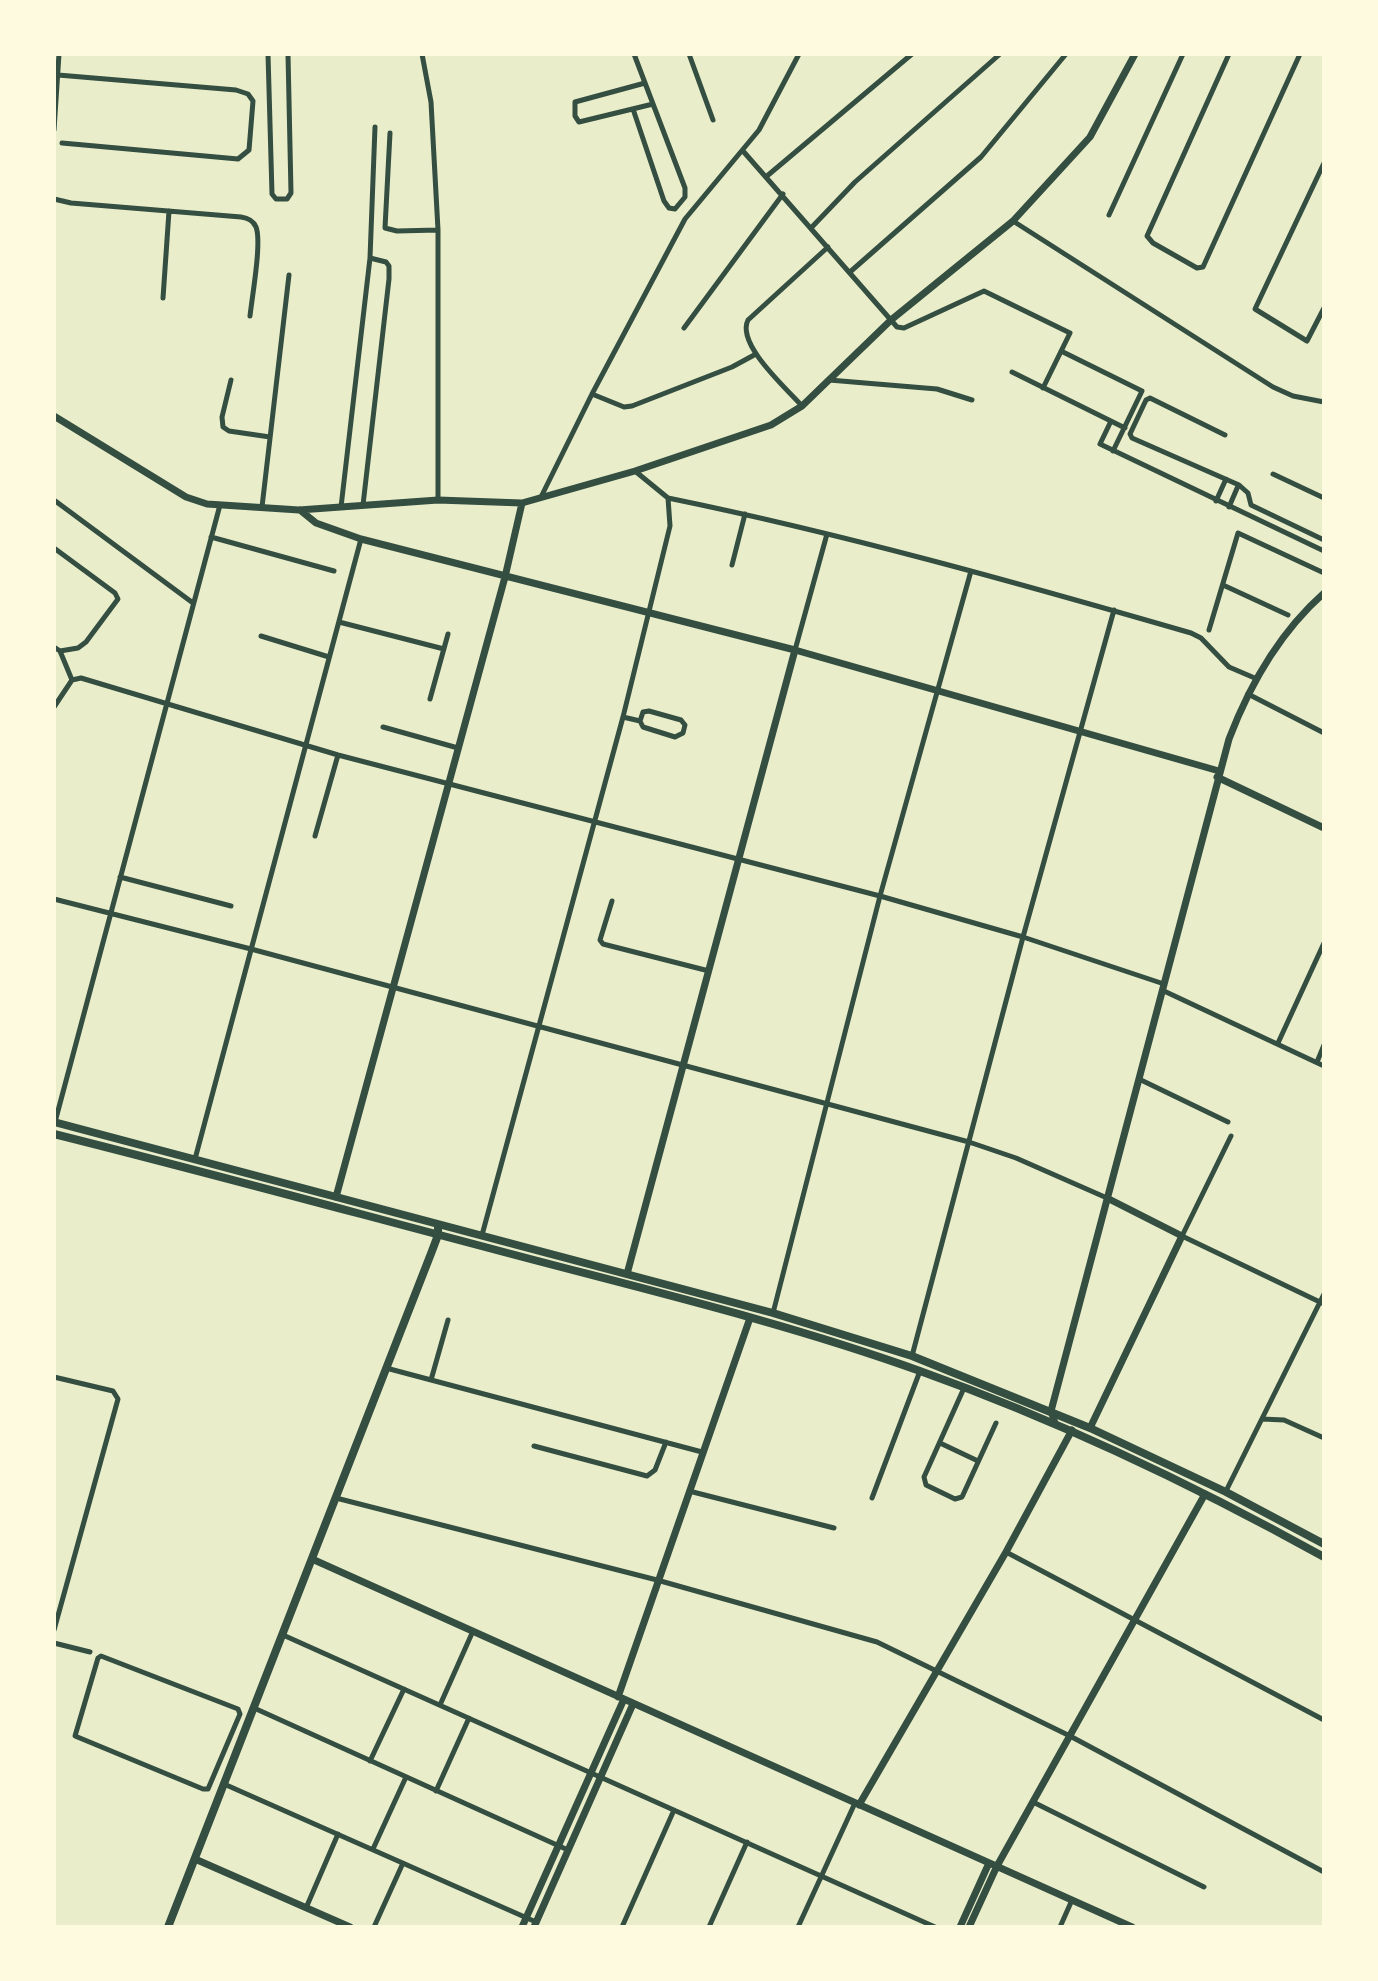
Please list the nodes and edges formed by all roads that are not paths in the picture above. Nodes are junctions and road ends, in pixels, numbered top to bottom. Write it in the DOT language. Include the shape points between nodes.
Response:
graph roads {
  1 [pos="59,54"];
  2 [pos="268,54"];
  3 [pos="288,54"];
  4 [pos="422,54"];
  5 [pos="634,54"];
  6 [pos="689,54"];
  7 [pos="799,54"];
  8 [pos="912,54"];
  9 [pos="1000,54"];
  10 [pos="1066,54"];
  11 [pos="1135,54"];
  12 [pos="1183,54"];
  13 [pos="1229,54"];
  14 [pos="1300,54"];
  15 [pos="58,75"];
  16 [pos="645,83"];
  17 [pos="653,104"];
  18 [pos="633,109"];
  19 [pos="713,120"];
  20 [pos="375,127"];
  21 [pos="54,130"];
  22 [pos="390,133"];
  23 [pos="62,143"];
  24 [pos="743,151"];
  25 [pos="1324,163"];
  26 [pos="767,176"];
  27 [pos="783,194"];
  28 [pos="54,199"];
  29 [pos="169,211"];
  30 [pos="1109,215"];
  31 [pos="1013,221"];
  32 [pos="811,228"];
  33 [pos="438,230"];
  34 [pos="828,247"];
  35 [pos="370,258"];
  36 [pos="850,272"];
  37 [pos="289,275"];
  38 [pos="163,298"];
  39 [pos="1324,308"];
  40 [pos="250,316"];
  41 [pos="891,320"];
  42 [pos="684,328"];
  43 [pos="1061,351"];
  44 [pos="756,354"];
  45 [pos="1012,372"];
  46 [pos="231,380"];
  47 [pos="829,380"];
  48 [pos="1043,388"];
  49 [pos="592,394"];
  50 [pos="972,400"];
  51 [pos="1324,402"];
  52 [pos="802,406"];
  53 [pos="54,416"];
  54 [pos="1111,421"];
  55 [pos="1125,428"];
  56 [pos="1225,435"];
  57 [pos="270,437"];
  58 [pos="1116,452"];
  59 [pos="635,471"];
  60 [pos="1273,474"];
  61 [pos="1226,479"];
  62 [pos="1239,485"];
  63 [pos="668,498"];
  64 [pos="1324,498"];
  65 [pos="541,499"];
  66 [pos="54,500"];
  67 [pos="438,500"];
  68 [pos="1216,501"];
  69 [pos="522,503"];
  70 [pos="220,505"];
  71 [pos="363,505"];
  72 [pos="262,507"];
  73 [pos="341,507"];
  74 [pos="1229,507"];
  75 [pos="299,510"];
  76 [pos="745,514"];
  77 [pos="827,534"];
  78 [pos="211,537"];
  79 [pos="361,539"];
  80 [pos="1324,540"];
  81 [pos="54,548"];
  82 [pos="1324,551"];
  83 [pos="732,565"];
  84 [pos="334,571"];
  85 [pos="971,571"];
  86 [pos="1324,573"];
  87 [pos="505,577"];
  88 [pos="1223,585"];
  89 [pos="1324,593"];
  90 [pos="193,603"];
  91 [pos="1114,610"];
  92 [pos="649,613"];
  93 [pos="1288,615"];
  94 [pos="339,622"];
  95 [pos="1209,630"];
  96 [pos="448,634"];
  97 [pos="261,636"];
  98 [pos="57,649"];
  99 [pos="444,649"];
  100 [pos="795,650"];
  101 [pos="329,657"];
  102 [pos="1257,679"];
  103 [pos="72,680"];
  104 [pos="938,690"];
  105 [pos="1248,694"];
  106 [pos="430,699"];
  107 [pos="55,702"];
  108 [pos="166,704"];
  109 [pos="623,717"];
  110 [pos="640,721"];
  111 [pos="383,727"];
  112 [pos="1082,730"];
  113 [pos="1324,733"];
  114 [pos="306,746"];
  115 [pos="458,748"];
  116 [pos="338,755"];
  117 [pos="1218,774"];
  118 [pos="448,784"];
  119 [pos="595,820"];
  120 [pos="1324,828"];
  121 [pos="315,836"];
  122 [pos="740,858"];
  123 [pos="120,877"];
  124 [pos="880,896"];
  125 [pos="54,899"];
  126 [pos="612,901"];
  127 [pos="231,906"];
  128 [pos="111,912"];
  129 [pos="1023,937"];
  130 [pos="1324,943"];
  131 [pos="251,949"];
  132 [pos="710,972"];
  133 [pos="394,988"];
  134 [pos="1164,988"];
  135 [pos="73,1025"];
  136 [pos="537,1025"];
  137 [pos="80,1027"];
  138 [pos="1278,1043"];
  139 [pos="1324,1045"];
  140 [pos="1317,1062"];
  141 [pos="685,1065"];
  142 [pos="1324,1066"];
  143 [pos="1141,1080"];
  144 [pos="826,1104"];
  145 [pos="54,1122"];
  146 [pos="1228,1122"];
  147 [pos="54,1134"];
  148 [pos="1231,1136"];
  149 [pos="969,1142"];
  150 [pos="195,1159"];
  151 [pos="336,1197"];
  152 [pos="1107,1198"];
  153 [pos="436,1224"];
  154 [pos="438,1235"];
  155 [pos="482,1235"];
  156 [pos="1182,1236"];
  157 [pos="627,1274"];
  158 [pos="633,1287"];
  159 [pos="1324,1294"];
  160 [pos="1322,1303"];
  161 [pos="773,1313"];
  162 [pos="750,1318"];
  163 [pos="448,1320"];
  164 [pos="912,1356"];
  165 [pos="386,1368"];
  166 [pos="920,1371"];
  167 [pos="54,1377"];
  168 [pos="430,1380"];
  169 [pos="965,1387"];
  170 [pos="1051,1411"];
  171 [pos="1262,1419"];
  172 [pos="996,1423"];
  173 [pos="1055,1423"];
  174 [pos="1090,1428"];
  175 [pos="1072,1430"];
  176 [pos="1324,1438"];
  177 [pos="666,1442"];
  178 [pos="940,1443"];
  179 [pos="534,1446"];
  180 [pos="702,1452"];
  181 [pos="978,1461"];
  182 [pos="689,1491"];
  183 [pos="1226,1492"];
  184 [pos="1205,1494"];
  185 [pos="336,1498"];
  186 [pos="872,1498"];
  187 [pos="834,1528"];
  188 [pos="1324,1544"];
  189 [pos="1006,1552"];
  190 [pos="1324,1557"];
  191 [pos="312,1559"];
  192 [pos="657,1580"];
  193 [pos="1136,1619"];
  194 [pos="54,1630"];
  195 [pos="473,1631"];
  196 [pos="282,1635"];
  197 [pos="54,1643"];
  198 [pos="90,1652"];
  199 [pos="937,1672"];
  200 [pos="404,1689"];
  201 [pos="621,1698"];
  202 [pos="633,1704"];
  203 [pos="440,1705"];
  204 [pos="254,1708"];
  205 [pos="469,1718"];
  206 [pos="1324,1720"];
  207 [pos="1070,1736"];
  208 [pos="225,1753"];
  209 [pos="235,1757"];
  210 [pos="370,1761"];
  211 [pos="591,1773"];
  212 [pos="406,1777"];
  213 [pos="601,1777"];
  214 [pos="224,1784"];
  215 [pos="436,1791"];
  216 [pos="1033,1802"];
  217 [pos="857,1804"];
  218 [pos="674,1810"];
  219 [pos="338,1834"];
  220 [pos="747,1842"];
  221 [pos="558,1846"];
  222 [pos="373,1849"];
  223 [pos="568,1850"];
  224 [pos="191,1858"];
  225 [pos="403,1863"];
  226 [pos="993,1864"];
  227 [pos="1324,1872"];
  228 [pos="821,1876"];
  229 [pos="1204,1887"];
  230 [pos="1072,1900"];
  231 [pos="306,1908"];
  232 [pos="526,1918"];
  233 [pos="535,1924"];
  234 [pos="168,1927"];
  235 [pos="350,1927"];
  236 [pos="374,1927"];
  237 [pos="522,1927"];
  238 [pos="622,1927"];
  239 [pos="709,1927"];
  240 [pos="798,1927"];
  241 [pos="935,1927"];
  242 [pos="960,1927"];
  243 [pos="969,1927"];
  244 [pos="1060,1927"];
  245 [pos="1132,1927"];
  1 -- 15 [label="street"];
  2 -- 3 [label="street" via="272,194 279,199 291,193"];
  4 -- 33 [label="street" via="431,102"];
  5 -- 16 [label="street"];
  6 -- 19 [label="street"];
  7 -- 24 [label="street"];
  8 -- 26 [label="street"];
  9 -- 32 [label="street" via="855,182"];
  10 -- 36 [label="street" via="981,157"];
  11 -- 31 [label="street" via="1090,137"];
  12 -- 30 [label="street"];
  13 -- 14 [label="street" via="1147,236 1197,268 1203,267"];
  15 -- 21 [label="street"];
  15 -- 23 [label="street" via="236,90 253,101 249,150 238,159"];
  16 -- 17 [label="street"];
  16 -- 18 [label="street" via="575,102 574,110 579,122"];
  17 -- 18 [label="street"];
  17 -- 18 [label="street" via="685,188 675,209 664,201"];
  20 -- 35 [label="street"];
  22 -- 33 [label="street" via="385,228"];
  24 -- 26 [label="street"];
  24 -- 49 [label="street" via="685,219"];
  25 -- 39 [label="street" via="1255,309 1307,341"];
  26 -- 27 [label="street"];
  27 -- 32 [label="street"];
  27 -- 42 [label="street"];
  28 -- 29 [label="street"];
  29 -- 38 [label="street"];
  29 -- 40 [label="street" via="252,221 258,242"];
  31 -- 41 [label="street"];
  31 -- 51 [label="street" via="1273,387"];
  32 -- 34 [label="street"];
  33 -- 67 [label="street"];
  34 -- 36 [label="street"];
  34 -- 44 [label="street" via="748,320 745,334"];
  35 -- 71 [label="street" via="386,262 389,279"];
  35 -- 73 [label="street"];
  36 -- 41 [label="street"];
  37 -- 57 [label="street"];
  41 -- 43 [label="street" via="904,328 984,291 1070,333"];
  41 -- 47 [label="street"];
  43 -- 48 [label="street"];
  43 -- 55 [label="street" via="1142,391"];
  44 -- 49 [label="street" via="632,406"];
  44 -- 52 [label="street"];
  45 -- 48 [label="street"];
  46 -- 57 [label="street" via="223,427"];
  47 -- 50 [label="street" via="937,389"];
  47 -- 52 [label="street"];
  48 -- 54 [label="street"];
  49 -- 65 [label="street"];
  52 -- 59 [label="street" via="771,425"];
  53 -- 70 [label="street" via="186,497"];
  54 -- 55 [label="street"];
  54 -- 58 [label="street" via="1100,444"];
  55 -- 58 [label="street"];
  56 -- 61 [label="street" via="1150,398 1130,434"];
  57 -- 72 [label="street"];
  58 -- 68 [label="street"];
  59 -- 63 [label="street"];
  59 -- 65 [label="street"];
  60 -- 64 [label="street"];
  61 -- 62 [label="street"];
  61 -- 68 [label="street"];
  62 -- 74 [label="street"];
  62 -- 80 [label="street" via="1251,505"];
  63 -- 76 [label="street"];
  63 -- 92 [label="street" via="670,526"];
  65 -- 69 [label="street"];
  66 -- 90 [label="street"];
  67 -- 69 [label="street"];
  67 -- 71 [label="street"];
  68 -- 74 [label="street"];
  69 -- 87 [label="street"];
  70 -- 72 [label="street"];
  70 -- 78 [label="street"];
  71 -- 73 [label="street"];
  72 -- 75 [label="street"];
  73 -- 75 [label="street"];
  74 -- 82 [label="street"];
  75 -- 79 [label="street" via="316,523"];
  76 -- 77 [label="street"];
  76 -- 83 [label="street"];
  77 -- 85 [label="street"];
  77 -- 100 [label="street"];
  78 -- 84 [label="street"];
  78 -- 90 [label="street"];
  79 -- 87 [label="street"];
  79 -- 94 [label="street"];
  81 -- 98 [label="street" via="118,599 86,642"];
  85 -- 91 [label="street"];
  85 -- 104 [label="street"];
  86 -- 88 [label="street" via="1239,532"];
  87 -- 92 [label="street"];
  87 -- 115 [label="street"];
  88 -- 93 [label="street"];
  88 -- 95 [label="street"];
  89 -- 102 [label="street" via="1296,619"];
  90 -- 108 [label="street"];
  91 -- 102 [label="street" via="1197,635 1229,667"];
  91 -- 112 [label="street"];
  92 -- 100 [label="street"];
  92 -- 109 [label="street"];
  94 -- 99 [label="street"];
  94 -- 101 [label="street"];
  96 -- 99 [label="street"];
  97 -- 101 [label="street"];
  98 -- 103 [label="street"];
  99 -- 106 [label="street"];
  100 -- 104 [label="street"];
  100 -- 122 [label="street"];
  101 -- 114 [label="street"];
  102 -- 105 [label="street"];
  103 -- 107 [label="street"];
  103 -- 108 [label="street" via="81,678"];
  104 -- 112 [label="street"];
  104 -- 124 [label="street"];
  105 -- 113 [label="street"];
  105 -- 117 [label="street"];
  108 -- 114 [label="street"];
  108 -- 123 [label="street"];
  109 -- 110 [label="street"];
  109 -- 119 [label="street"];
  110 -- 110 [label="street" via="643,727 675,737 685,725 649,711"];
  111 -- 115 [label="street"];
  112 -- 117 [label="street"];
  112 -- 129 [label="street"];
  114 -- 116 [label="street"];
  114 -- 131 [label="street"];
  115 -- 118 [label="street"];
  116 -- 118 [label="street"];
  116 -- 121 [label="street"];
  117 -- 120 [label="street"];
  117 -- 134 [label="street"];
  118 -- 119 [label="street"];
  118 -- 133 [label="street"];
  119 -- 122 [label="street"];
  119 -- 136 [label="street"];
  122 -- 124 [label="street"];
  122 -- 132 [label="street"];
  123 -- 127 [label="street"];
  123 -- 128 [label="street"];
  124 -- 129 [label="street"];
  124 -- 144 [label="street"];
  125 -- 128 [label="street"];
  126 -- 132 [label="street" via="603,944"];
  128 -- 131 [label="street"];
  128 -- 137 [label="street"];
  129 -- 134 [label="street"];
  129 -- 149 [label="street"];
  130 -- 138 [label="street"];
  131 -- 133 [label="street"];
  131 -- 150 [label="street"];
  132 -- 141 [label="street"];
  133 -- 136 [label="street"];
  133 -- 151 [label="street"];
  134 -- 138 [label="street"];
  134 -- 143 [label="street"];
  135 -- 137 [label="street"];
  136 -- 141 [label="street"];
  136 -- 155 [label="street"];
  137 -- 145 [label="street"];
  138 -- 140 [label="street"];
  139 -- 140 [label="street"];
  140 -- 142 [label="street"];
  141 -- 144 [label="street"];
  141 -- 157 [label="street"];
  143 -- 146 [label="street"];
  143 -- 152 [label="street"];
  144 -- 149 [label="street"];
  144 -- 161 [label="street"];
  145 -- 150 [label="main road"];
  147 -- 154 [label="main road"];
  148 -- 156 [label="street"];
  149 -- 152 [label="street"];
  149 -- 164 [label="street"];
  150 -- 151 [label="main road"];
  151 -- 153 [label="main road"];
  152 -- 156 [label="street"];
  152 -- 170 [label="street"];
  153 -- 154 [label="main road"];
  153 -- 155 [label="main road"];
  154 -- 158 [label="main road"];
  154 -- 165 [label="main road"];
  155 -- 157 [label="main road"];
  156 -- 160 [label="street"];
  156 -- 174 [label="street"];
  157 -- 158 [label="street"];
  157 -- 161 [label="main road"];
  158 -- 162 [label="main road"];
  159 -- 160 [label="street"];
  160 -- 171 [label="street"];
  161 -- 164 [label="main road"];
  162 -- 166 [label="main road"];
  162 -- 180 [label="street"];
  163 -- 168 [label="street"];
  164 -- 170 [label="main road"];
  165 -- 168 [label="street"];
  165 -- 185 [label="main road"];
  166 -- 169 [label="main road"];
  166 -- 186 [label="street"];
  167 -- 194 [label="street" via="116,1393 118,1399"];
  168 -- 177 [label="street"];
  169 -- 173 [label="main road"];
  169 -- 178 [label="street"];
  170 -- 173 [label="street"];
  170 -- 174 [label="main road"];
  171 -- 176 [label="street" via="1284,1420"];
  171 -- 183 [label="street"];
  172 -- 181 [label="street"];
  173 -- 175 [label="main road"];
  174 -- 183 [label="main road"];
  175 -- 184 [label="main road"];
  175 -- 189 [label="street"];
  177 -- 179 [label="street" via="655,1470 647,1476"];
  177 -- 180 [label="street"];
  178 -- 181 [label="street"];
  178 -- 181 [label="street" via="924,1481 955,1499 962,1497"];
  180 -- 182 [label="street"];
  182 -- 187 [label="street"];
  182 -- 192 [label="street"];
  183 -- 188 [label="main road"];
  184 -- 190 [label="main road"];
  184 -- 193 [label="street"];
  185 -- 191 [label="main road"];
  185 -- 192 [label="street"];
  189 -- 193 [label="street"];
  189 -- 199 [label="street"];
  191 -- 195 [label="street"];
  191 -- 196 [label="main road"];
  192 -- 199 [label="street" via="870,1639"];
  192 -- 201 [label="street"];
  193 -- 206 [label="street"];
  193 -- 207 [label="street"];
  195 -- 201 [label="street"];
  195 -- 203 [label="street"];
  196 -- 200 [label="street"];
  196 -- 204 [label="main road"];
  197 -- 198 [label="street"];
  199 -- 207 [label="street"];
  199 -- 217 [label="street"];
  200 -- 203 [label="street"];
  200 -- 210 [label="street"];
  201 -- 202 [label="street"];
  201 -- 211 [label="street"];
  202 -- 213 [label="street"];
  202 -- 217 [label="street"];
  203 -- 205 [label="street"];
  204 -- 209 [label="main road"];
  204 -- 210 [label="street"];
  205 -- 211 [label="street"];
  205 -- 215 [label="street"];
  207 -- 216 [label="street"];
  207 -- 227 [label="street"];
  208 -- 208 [label="street" via="211,1786 203,1789 78,1738 75,1732 98,1658 238,1709"];
  208 -- 209 [label="street"];
  209 -- 214 [label="main road"];
  210 -- 212 [label="street"];
  211 -- 213 [label="street"];
  211 -- 221 [label="street"];
  212 -- 215 [label="street"];
  212 -- 222 [label="street"];
  213 -- 218 [label="street"];
  213 -- 223 [label="street"];
  214 -- 219 [label="street"];
  214 -- 224 [label="main road"];
  215 -- 221 [label="street"];
  216 -- 226 [label="street"];
  216 -- 229 [label="street"];
  217 -- 226 [label="street"];
  217 -- 228 [label="street"];
  218 -- 220 [label="street"];
  218 -- 238 [label="street"];
  219 -- 222 [label="street"];
  219 -- 231 [label="street"];
  220 -- 228 [label="street"];
  220 -- 239 [label="street"];
  221 -- 223 [label="street"];
  221 -- 232 [label="street"];
  222 -- 225 [label="street"];
  223 -- 233 [label="street"];
  224 -- 231 [label="street"];
  224 -- 234 [label="main road"];
  225 -- 232 [label="street"];
  225 -- 236 [label="street"];
  226 -- 230 [label="street"];
  226 -- 242 [label="street"];
  226 -- 243 [label="street"];
  228 -- 240 [label="street"];
  228 -- 241 [label="street"];
  230 -- 244 [label="street"];
  230 -- 245 [label="street"];
  231 -- 235 [label="street"];
  232 -- 233 [label="street"];
  232 -- 237 [label="street"];
}
